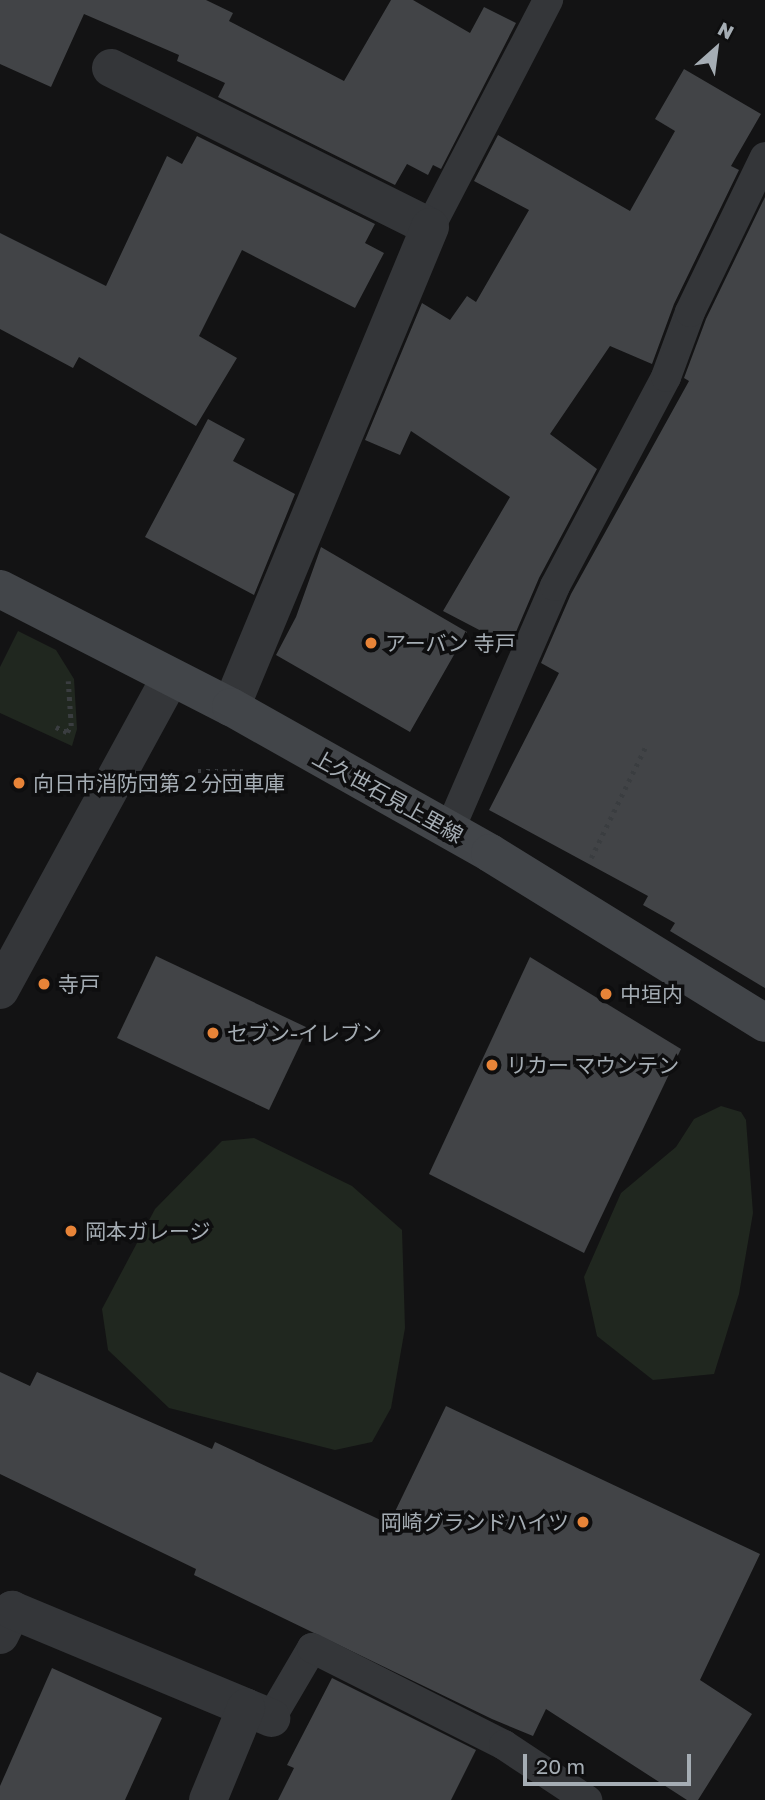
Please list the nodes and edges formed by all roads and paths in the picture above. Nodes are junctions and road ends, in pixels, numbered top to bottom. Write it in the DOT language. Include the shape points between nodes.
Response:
graph roads {
  1 [pos="548,0"];
  2 [pos="111,68"];
  3 [pos="765,157"];
  4 [pos="430,227"];
  5 [pos="0,589"];
  6 [pos="61,670"];
  7 [pos="170,678"];
  8 [pos="230,707"];
  9 [pos="55,727"];
  10 [pos="645,748"];
  11 [pos="198,771"];
  12 [pos="248,771"];
  13 [pos="449,831"];
  14 [pos="570,900"];
  15 [pos="0,990"];
  16 [pos="765,1023"];
  17 [pos="0,1635"];
  18 [pos="259,1713"];
  19 [pos="208,1800"];
  20 [pos="587,1800"];
  1 -- 4 [label="lane"];
  2 -- 4 [label="street"];
  3 -- 13 [label="lane" via="690,312 666,377 555,586"];
  4 -- 8 [label="street"];
  5 -- 7 [label="main road, 上久世石見上里線"];
  6 -- 9 [label="path" via="69,681 71,726 67,732"];
  7 -- 8 [label="main road, 上久世石見上里線"];
  7 -- 15 [label="street"];
  8 -- 13 [label="main road, 上久世石見上里線"];
  10 -- 14 [label="path"];
  11 -- 12 [label="path"];
  13 -- 14 [label="main road, 上久世石見上里線"];
  14 -- 16 [label="main road, 上久世石見上里線"];
  17 -- 18 [label="street" via="12,1610"];
  18 -- 19 [label="street"];
  18 -- 20 [label="lane" via="312,1648 504,1745"];
}
